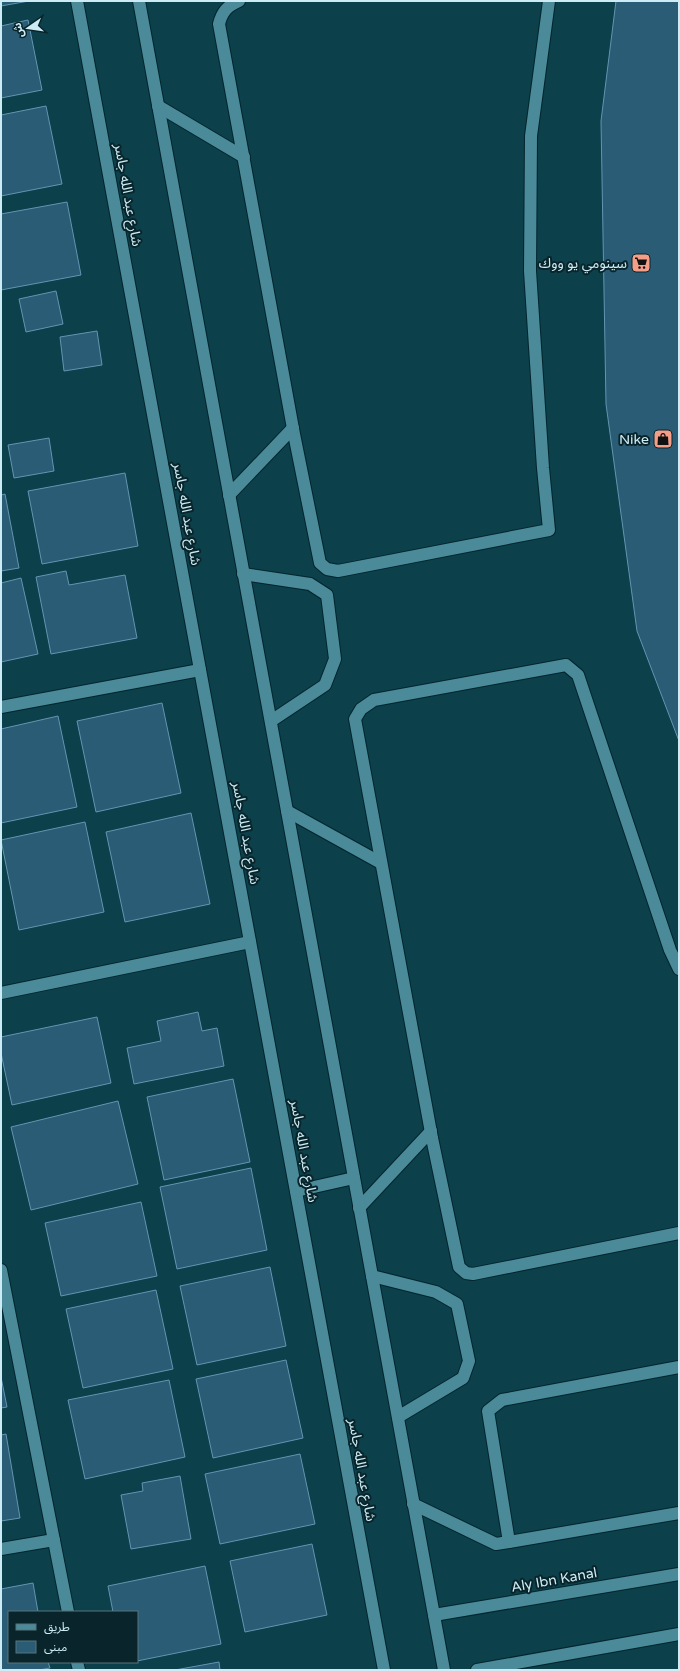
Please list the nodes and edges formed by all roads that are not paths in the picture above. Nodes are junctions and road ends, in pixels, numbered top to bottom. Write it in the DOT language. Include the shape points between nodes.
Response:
graph roads {
  1 [pos="77,1"];
  2 [pos="139,1"];
  3 [pos="239,1"];
  4 [pos="549,1"];
  5 [pos="158,106"];
  6 [pos="244,157"];
  7 [pos="293,428"];
  8 [pos="229,495"];
  9 [pos="243,574"];
  10 [pos="200,670"];
  11 [pos="1,707"];
  12 [pos="271,721"];
  13 [pos="287,811"];
  14 [pos="381,863"];
  15 [pos="250,942"];
  16 [pos="679,969"];
  17 [pos="1,993"];
  18 [pos="431,1131"];
  19 [pos="354,1178"];
  20 [pos="296,1191"];
  21 [pos="360,1208"];
  22 [pos="679,1233"];
  23 [pos="2,1275"];
  24 [pos="372,1276"];
  25 [pos="679,1367"];
  26 [pos="398,1417"];
  27 [pos="414,1504"];
  28 [pos="679,1513"];
  29 [pos="54,1540"];
  30 [pos="509,1542"];
  31 [pos="1,1549"];
  32 [pos="679,1574"];
  33 [pos="68,1611"];
  34 [pos="434,1615"];
  35 [pos="679,1634"];
  36 [pos="384,1670"];
  37 [pos="444,1670"];
  38 [pos="477,1670"];
  1 -- 10 [label="street, شارع عبد الله جاسر"];
  2 -- 5 [label="street"];
  3 -- 6 [label="street" via="230,5 221,14 219,24"];
  4 -- 7 [label="street" via="531,136 530,271 549,530 338,570 327,569 320,562"];
  5 -- 6 [label="street"];
  5 -- 8 [label="street"];
  6 -- 7 [label="street"];
  7 -- 8 [label="street"];
  8 -- 9 [label="street"];
  9 -- 12 [label="street"];
  9 -- 12 [label="street" via="310,584 327,595 335,659 325,685"];
  10 -- 11 [label="street"];
  10 -- 15 [label="street, شارع عبد الله جاسر"];
  12 -- 13 [label="street"];
  13 -- 14 [label="street"];
  13 -- 19 [label="street"];
  14 -- 16 [label="street" via="354,720 361,709 374,700 566,665 578,675 670,950"];
  14 -- 18 [label="street"];
  15 -- 17 [label="street"];
  15 -- 20 [label="street, شارع عبد الله جاسر"];
  18 -- 21 [label="street"];
  18 -- 22 [label="street" via="459,1267 466,1273 472,1274"];
  19 -- 20 [label="street"];
  19 -- 21 [label="street"];
  20 -- 36 [label="street, شارع عبد الله جاسر"];
  21 -- 24 [label="street"];
  23 -- 29 [label="street"];
  24 -- 26 [label="street"];
  24 -- 26 [label="street" via="436,1292 457,1304 469,1361 463,1378"];
  25 -- 30 [label="street" via="502,1400 488,1411"];
  26 -- 27 [label="street"];
  27 -- 30 [label="street" via="496,1544"];
  27 -- 34 [label="street"];
  28 -- 30 [label="street"];
  29 -- 31 [label="street"];
  29 -- 33 [label="street"];
  32 -- 34 [label="street, Aly Ibn Kanal"];
  34 -- 37 [label="street"];
  35 -- 38 [label="street"];
}
